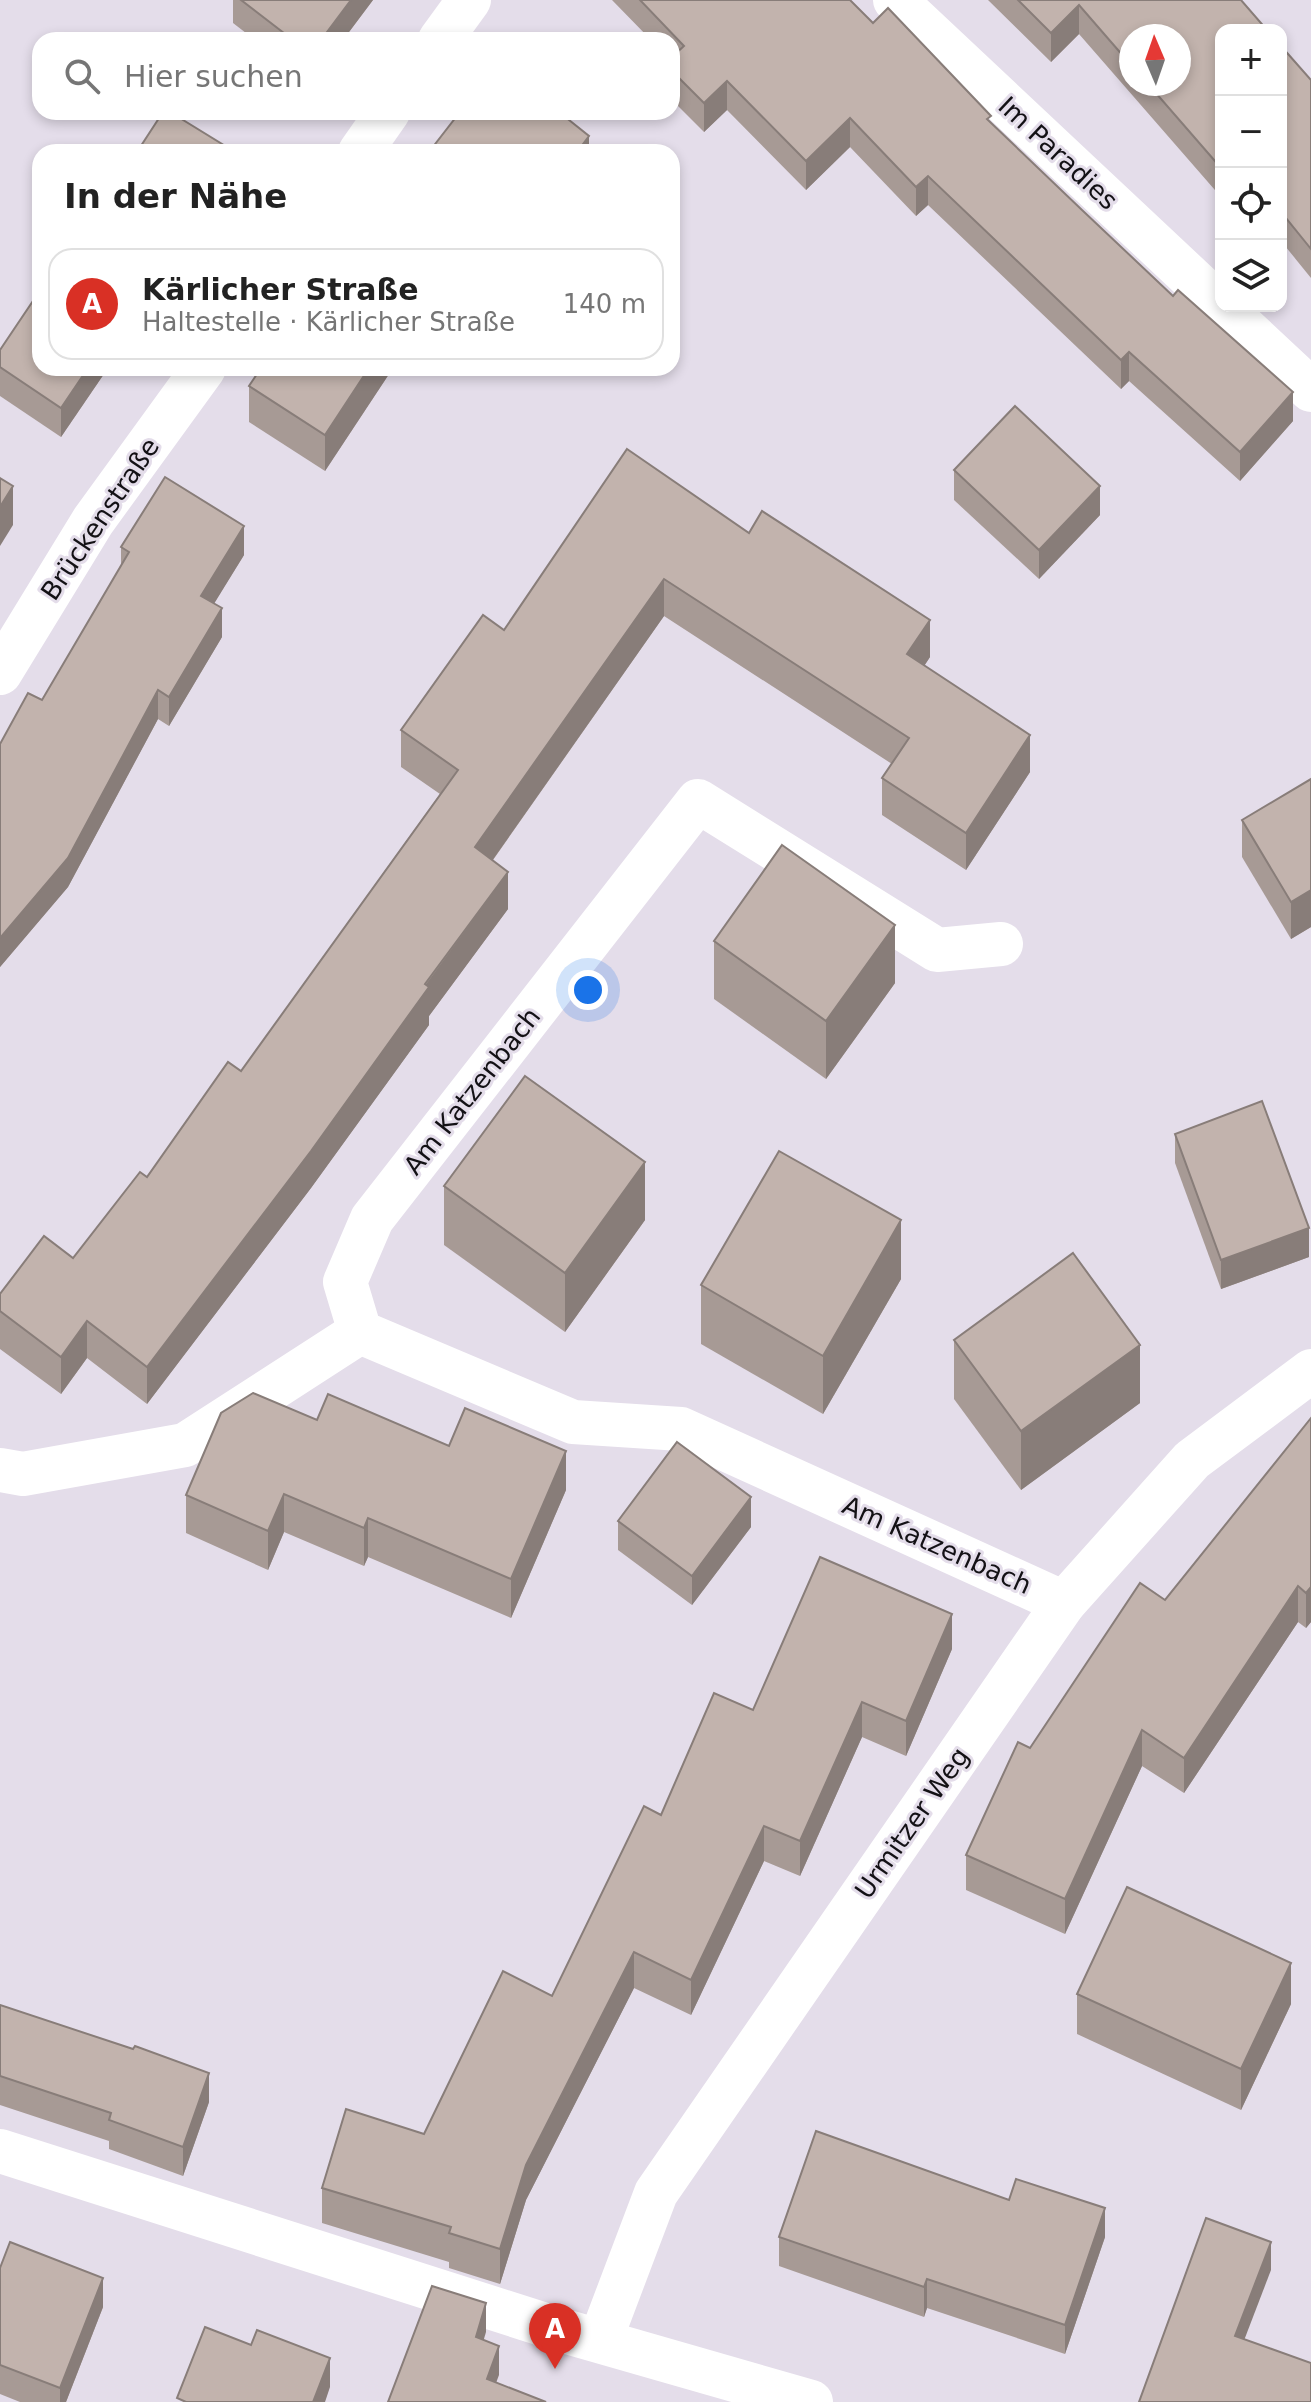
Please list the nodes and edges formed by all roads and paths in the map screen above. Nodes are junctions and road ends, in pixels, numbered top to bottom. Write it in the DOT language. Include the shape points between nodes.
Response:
graph roads {
  1 [pos="469,0"];
  2 [pos="895,0"];
  3 [pos="446,32"];
  4 [pos="382,120"];
  5 [pos="366,144"];
  6 [pos="1215,300"];
  7 [pos="1227,312"];
  8 [pos="198,376"];
  9 [pos="1311,390"];
  10 [pos="0,673"];
  11 [pos="1001,944"];
  12 [pos="360,1332"];
  13 [pos="1311,1371"];
  14 [pos="0,1470"];
  15 [pos="1064,1603"];
  16 [pos="0,2151"];
  17 [pos="600,2341"];
  18 [pos="811,2402"];
  1 -- 3 [label="street"];
  2 -- 6 [label="street, Im Paradies"];
  4 -- 5 [label="street"];
  7 -- 9 [label="street, Im Paradies"];
  8 -- 10 [label="street, Brückenstraße" via="93,521"];
  11 -- 12 [label="street, Am Katzenbach" via="937,950 698,801 372,1219 345,1282"];
  12 -- 14 [label="street" via="185,1445 23,1474"];
  12 -- 15 [label="street, Am Katzenbach" via="573,1422 681,1429"];
  13 -- 15 [label="street, Urmitzer Weg" via="1192,1460"];
  15 -- 17 [label="street, Urmitzer Weg" via="656,2193"];
  16 -- 17 [label="street"];
  17 -- 18 [label="street"];
}
